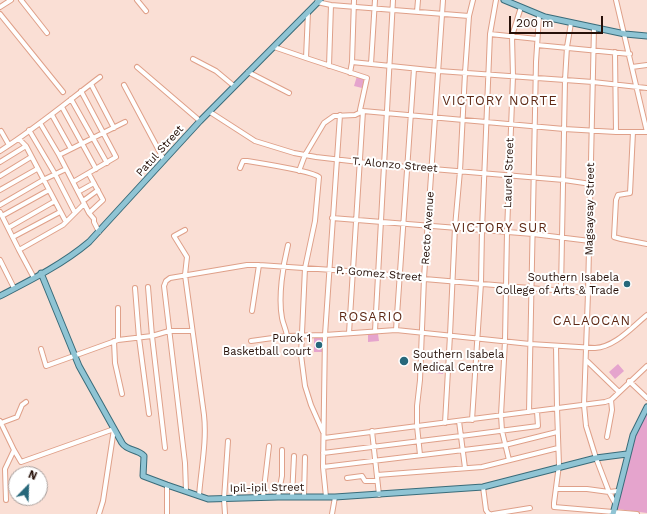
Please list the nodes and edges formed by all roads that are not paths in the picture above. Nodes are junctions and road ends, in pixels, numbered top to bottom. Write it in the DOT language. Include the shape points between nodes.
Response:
graph roads {
  1 [pos="11,0"];
  2 [pos="21,0"];
  3 [pos="137,0"];
  4 [pos="354,0"];
  5 [pos="375,0"];
  6 [pos="393,0"];
  7 [pos="418,0"];
  8 [pos="443,0"];
  9 [pos="473,0"];
  10 [pos="496,0"];
  11 [pos="504,0"];
  12 [pos="616,0"];
  13 [pos="318,1"];
  14 [pos="331,5"];
  15 [pos="0,7"];
  16 [pos="354,7"];
  17 [pos="521,7"];
  18 [pos="374,8"];
  19 [pos="392,9"];
  20 [pos="146,11"];
  21 [pos="308,12"];
  22 [pos="418,12"];
  23 [pos="0,14"];
  24 [pos="442,14"];
  25 [pos="469,16"];
  26 [pos="539,16"];
  27 [pos="571,23"];
  28 [pos="594,28"];
  29 [pos="47,33"];
  30 [pos="490,34"];
  31 [pos="625,34"];
  32 [pos="512,36"];
  33 [pos="647,36"];
  34 [pos="537,39"];
  35 [pos="537,45"];
  36 [pos="274,47"];
  37 [pos="567,47"];
  38 [pos="592,50"];
  39 [pos="615,52"];
  40 [pos="630,54"];
  41 [pos="306,58"];
  42 [pos="193,59"];
  43 [pos="352,62"];
  44 [pos="371,64"];
  45 [pos="647,65"];
  46 [pos="329,66"];
  47 [pos="390,66"];
  48 [pos="136,67"];
  49 [pos="632,67"];
  50 [pos="414,69"];
  51 [pos="439,71"];
  52 [pos="248,72"];
  53 [pos="350,73"];
  54 [pos="465,73"];
  55 [pos="488,74"];
  56 [pos="513,76"];
  57 [pos="100,77"];
  58 [pos="536,78"];
  59 [pos="565,80"];
  60 [pos="593,82"];
  61 [pos="91,84"];
  62 [pos="124,85"];
  63 [pos="615,85"];
  64 [pos="234,86"];
  65 [pos="637,87"];
  66 [pos="647,88"];
  67 [pos="81,91"];
  68 [pos="63,92"];
  69 [pos="289,93"];
  70 [pos="71,99"];
  71 [pos="62,107"];
  72 [pos="363,111"];
  73 [pos="210,112"];
  74 [pos="387,113"];
  75 [pos="52,114"];
  76 [pos="340,115"];
  77 [pos="411,115"];
  78 [pos="436,117"];
  79 [pos="462,120"];
  80 [pos="126,122"];
  81 [pos="200,122"];
  82 [pos="486,122"];
  83 [pos="40,123"];
  84 [pos="511,124"];
  85 [pos="536,126"];
  86 [pos="6,127"];
  87 [pos="114,128"];
  88 [pos="564,129"];
  89 [pos="29,130"];
  90 [pos="592,131"];
  91 [pos="1,132"];
  92 [pos="616,132"];
  93 [pos="633,132"];
  94 [pos="647,132"];
  95 [pos="104,133"];
  96 [pos="93,138"];
  97 [pos="19,139"];
  98 [pos="82,143"];
  99 [pos="9,145"];
  100 [pos="26,146"];
  101 [pos="71,148"];
  102 [pos="0,151"];
  103 [pos="59,155"];
  104 [pos="304,155"];
  105 [pos="31,157"];
  106 [pos="164,160"];
  107 [pos="336,160"];
  108 [pos="0,162"];
  109 [pos="360,162"];
  110 [pos="107,163"];
  111 [pos="385,165"];
  112 [pos="407,167"];
  113 [pos="240,168"];
  114 [pos="37,169"];
  115 [pos="66,169"];
  116 [pos="432,169"];
  117 [pos="96,170"];
  118 [pos="299,171"];
  119 [pos="460,171"];
  120 [pos="484,173"];
  121 [pos="55,174"];
  122 [pos="89,174"];
  123 [pos="509,175"];
  124 [pos="0,176"];
  125 [pos="534,178"];
  126 [pos="43,180"];
  127 [pos="564,180"];
  128 [pos="73,182"];
  129 [pos="94,183"];
  130 [pos="591,184"];
  131 [pos="0,190"];
  132 [pos="49,190"];
  133 [pos="98,190"];
  134 [pos="78,192"];
  135 [pos="55,201"];
  136 [pos="83,202"];
  137 [pos="0,205"];
  138 [pos="60,212"];
  139 [pos="75,213"];
  140 [pos="1,214"];
  141 [pos="90,215"];
  142 [pos="332,218"];
  143 [pos="356,220"];
  144 [pos="66,222"];
  145 [pos="380,222"];
  146 [pos="404,224"];
  147 [pos="428,226"];
  148 [pos="455,227"];
  149 [pos="8,228"];
  150 [pos="184,230"];
  151 [pos="482,230"];
  152 [pos="99,232"];
  153 [pos="507,232"];
  154 [pos="533,234"];
  155 [pos="13,237"];
  156 [pos="562,237"];
  157 [pos="590,241"];
  158 [pos="647,244"];
  159 [pos="288,245"];
  160 [pos="19,250"];
  161 [pos="0,260"];
  162 [pos="259,265"];
  163 [pos="282,267"];
  164 [pos="306,268"];
  165 [pos="329,270"];
  166 [pos="353,272"];
  167 [pos="42,273"];
  168 [pos="377,273"];
  169 [pos="185,275"];
  170 [pos="401,276"];
  171 [pos="34,278"];
  172 [pos="424,278"];
  173 [pos="452,281"];
  174 [pos="481,284"];
  175 [pos="506,286"];
  176 [pos="148,287"];
  177 [pos="14,288"];
  178 [pos="135,288"];
  179 [pos="531,288"];
  180 [pos="561,290"];
  181 [pos="588,293"];
  182 [pos="0,296"];
  183 [pos="118,308"];
  184 [pos="252,311"];
  185 [pos="647,315"];
  186 [pos="396,330"];
  187 [pos="170,331"];
  188 [pos="192,331"];
  189 [pos="375,331"];
  190 [pos="422,332"];
  191 [pos="350,333"];
  192 [pos="325,335"];
  193 [pos="450,335"];
  194 [pos="152,336"];
  195 [pos="287,336"];
  196 [pos="302,336"];
  197 [pos="139,338"];
  198 [pos="478,339"];
  199 [pos="116,341"];
  200 [pos="251,341"];
  201 [pos="505,341"];
  202 [pos="530,344"];
  203 [pos="556,346"];
  204 [pos="41,348"];
  205 [pos="586,348"];
  206 [pos="74,355"];
  207 [pos="586,360"];
  208 [pos="647,366"];
  209 [pos="629,381"];
  210 [pos="619,392"];
  211 [pos="122,394"];
  212 [pos="647,398"];
  213 [pos="611,400"];
  214 [pos="26,402"];
  215 [pos="584,405"];
  216 [pos="647,407"];
  217 [pos="557,408"];
  218 [pos="537,411"];
  219 [pos="529,412"];
  220 [pos="149,414"];
  221 [pos="501,415"];
  222 [pos="472,420"];
  223 [pos="459,421"];
  224 [pos="0,422"];
  225 [pos="445,423"];
  226 [pos="417,426"];
  227 [pos="114,429"];
  228 [pos="372,431"];
  229 [pos="502,431"];
  230 [pos="557,432"];
  231 [pos="324,436"];
  232 [pos="461,436"];
  233 [pos="607,437"];
  234 [pos="228,441"];
  235 [pos="418,441"];
  236 [pos="505,445"];
  237 [pos="269,446"];
  238 [pos="374,447"];
  239 [pos="165,448"];
  240 [pos="558,448"];
  241 [pos="14,450"];
  242 [pos="282,450"];
  243 [pos="463,450"];
  244 [pos="323,453"];
  245 [pos="627,454"];
  246 [pos="420,455"];
  247 [pos="294,456"];
  248 [pos="305,457"];
  249 [pos="596,458"];
  250 [pos="509,460"];
  251 [pos="375,461"];
  252 [pos="323,467"];
  253 [pos="559,467"];
  254 [pos="465,468"];
  255 [pos="377,475"];
  256 [pos="347,478"];
  257 [pos="377,481"];
  258 [pos="167,485"];
  259 [pos="483,488"];
  260 [pos="556,489"];
  261 [pos="618,491"];
  262 [pos="186,492"];
  263 [pos="609,492"];
  264 [pos="379,495"];
  265 [pos="199,496"];
  266 [pos="278,496"];
  267 [pos="263,497"];
  268 [pos="292,497"];
  269 [pos="304,497"];
  270 [pos="326,497"];
  271 [pos="335,497"];
  272 [pos="224,499"];
  273 [pos="6,500"];
  274 [pos="615,503"];
  275 [pos="530,508"];
  276 [pos="613,513"];
  277 [pos="99,514"];
  278 [pos="167,514"];
  279 [pos="225,514"];
  280 [pos="332,514"];
  281 [pos="491,514"];
  282 [pos="637,514"];
  1 -- 15 [label="street"];
  2 -- 29 [label="street"];
  3 -- 20 [label="street"];
  4 -- 16 [label="street"];
  5 -- 18 [label="street"];
  6 -- 19 [label="street"];
  7 -- 22 [label="street"];
  8 -- 24 [label="street, Recto Avenue"];
  9 -- 25 [label="street"];
  10 -- 30 [label="street"];
  11 -- 17 [label="main road"];
  12 -- 31 [label="street"];
  13 -- 14 [label="street"];
  13 -- 21 [label="main road, Patul Street"];
  14 -- 16 [label="street"];
  14 -- 46 [label="street"];
  16 -- 18 [label="street"];
  16 -- 43 [label="street"];
  17 -- 26 [label="main road"];
  17 -- 32 [label="street, Laurel Street"];
  18 -- 19 [label="street"];
  18 -- 44 [label="street"];
  19 -- 22 [label="street"];
  19 -- 47 [label="street"];
  21 -- 36 [label="main road, Patul Street"];
  21 -- 41 [label="street"];
  22 -- 24 [label="street"];
  23 -- 68 [label="street"];
  24 -- 25 [label="street"];
  24 -- 51 [label="street, Recto Avenue"];
  25 -- 54 [label="street"];
  26 -- 27 [label="main road"];
  26 -- 34 [label="street"];
  27 -- 28 [label="main road"];
  27 -- 37 [label="street"];
  28 -- 31 [label="main road"];
  28 -- 38 [label="street, Magsaysay Street"];
  30 -- 32 [label="street"];
  30 -- 55 [label="street"];
  31 -- 33 [label="main road"];
  31 -- 40 [label="street"];
  32 -- 34 [label="street"];
  32 -- 56 [label="street, Laurel Street"];
  34 -- 35 [label="street"];
  35 -- 37 [label="street"];
  35 -- 58 [label="street"];
  36 -- 41 [label="street"];
  36 -- 52 [label="main road, Patul Street"];
  37 -- 38 [label="street"];
  37 -- 59 [label="street"];
  38 -- 39 [label="street"];
  38 -- 60 [label="street, Magsaysay Street"];
  39 -- 40 [label="street"];
  39 -- 63 [label="street"];
  40 -- 49 [label="street"];
  41 -- 46 [label="street"];
  42 -- 64 [label="street" via="216,71"];
  43 -- 44 [label="street"];
  43 -- 53 [label="street"];
  44 -- 47 [label="street"];
  45 -- 49 [label="street"];
  46 -- 53 [label="street"];
  47 -- 50 [label="street"];
  47 -- 74 [label="street"];
  48 -- 81 [label="street"];
  49 -- 65 [label="street"];
  50 -- 51 [label="street"];
  50 -- 77 [label="street"];
  51 -- 54 [label="street"];
  51 -- 78 [label="street, Recto Avenue"];
  52 -- 64 [label="main road, Patul Street"];
  52 -- 69 [label="street"];
  53 -- 72 [label="street" via="367,78 360,110"];
  54 -- 55 [label="street"];
  54 -- 79 [label="street"];
  55 -- 56 [label="street"];
  55 -- 82 [label="street"];
  56 -- 58 [label="street"];
  56 -- 84 [label="street, Laurel Street"];
  57 -- 61 [label="street"];
  58 -- 59 [label="street"];
  58 -- 85 [label="street"];
  59 -- 60 [label="street"];
  59 -- 88 [label="street"];
  60 -- 63 [label="street"];
  60 -- 90 [label="street, Magsaysay Street"];
  61 -- 67 [label="street"];
  61 -- 87 [label="street"];
  62 -- 106 [label="street"];
  63 -- 65 [label="street"];
  63 -- 92 [label="street"];
  64 -- 73 [label="main road, Patul Street"];
  65 -- 66 [label="street"];
  65 -- 94 [label="street"];
  67 -- 70 [label="street"];
  67 -- 95 [label="street"];
  70 -- 71 [label="street"];
  70 -- 96 [label="street"];
  71 -- 75 [label="street"];
  71 -- 98 [label="street"];
  72 -- 74 [label="street"];
  72 -- 76 [label="street" via="355,115"];
  72 -- 109 [label="street"];
  73 -- 81 [label="main road, Patul Street"];
  73 -- 104 [label="street, T. Alonzo Street" via="255,142"];
  74 -- 77 [label="street"];
  74 -- 111 [label="street"];
  75 -- 83 [label="street"];
  75 -- 101 [label="street"];
  76 -- 104 [label="street" via="324,123"];
  76 -- 107 [label="street"];
  77 -- 78 [label="street"];
  77 -- 112 [label="street"];
  78 -- 79 [label="street"];
  78 -- 116 [label="street, Recto Avenue"];
  79 -- 82 [label="street"];
  79 -- 119 [label="street"];
  80 -- 87 [label="street"];
  81 -- 106 [label="main road, Patul Street"];
  82 -- 84 [label="street"];
  82 -- 120 [label="street"];
  83 -- 89 [label="street"];
  83 -- 103 [label="street"];
  84 -- 85 [label="street"];
  84 -- 123 [label="street, Laurel Street"];
  85 -- 88 [label="street"];
  85 -- 125 [label="street"];
  86 -- 91 [label="street"];
  87 -- 95 [label="street"];
  88 -- 90 [label="street"];
  88 -- 127 [label="street"];
  89 -- 97 [label="street"];
  89 -- 121 [label="street"];
  90 -- 92 [label="street"];
  90 -- 130 [label="street, Magsaysay Street"];
  91 -- 99 [label="street"];
  92 -- 93 [label="street"];
  93 -- 94 [label="street"];
  93 -- 158 [label="street" via="630,193 618,195 616,200 614,237"];
  95 -- 96 [label="street"];
  95 -- 110 [label="street" via="116,156"];
  96 -- 98 [label="street"];
  96 -- 110 [label="street"];
  97 -- 99 [label="street"];
  97 -- 100 [label="street"];
  98 -- 101 [label="street"];
  98 -- 117 [label="street"];
  99 -- 102 [label="street"];
  100 -- 105 [label="street"];
  100 -- 108 [label="street"];
  101 -- 103 [label="street"];
  103 -- 115 [label="street"];
  104 -- 107 [label="street, T. Alonzo Street"];
  104 -- 118 [label="street"];
  105 -- 114 [label="street"];
  105 -- 124 [label="street"];
  106 -- 152 [label="main road, Patul Street"];
  107 -- 109 [label="street, T. Alonzo Street"];
  107 -- 142 [label="street"];
  109 -- 111 [label="street, T. Alonzo Street"];
  109 -- 143 [label="street"];
  110 -- 117 [label="street"];
  111 -- 112 [label="street, T. Alonzo Street"];
  111 -- 145 [label="street"];
  112 -- 116 [label="street, T. Alonzo Street"];
  112 -- 146 [label="street"];
  113 -- 118 [label="street" via="243,161 247,161"];
  114 -- 126 [label="street"];
  114 -- 131 [label="street"];
  115 -- 121 [label="street"];
  115 -- 128 [label="street"];
  116 -- 119 [label="street, T. Alonzo Street"];
  116 -- 147 [label="street, Recto Avenue"];
  117 -- 122 [label="street"];
  118 -- 164 [label="street" via="317,175 320,180"];
  119 -- 120 [label="street, T. Alonzo Street"];
  119 -- 148 [label="street"];
  120 -- 123 [label="street, T. Alonzo Street"];
  120 -- 151 [label="street"];
  121 -- 126 [label="street"];
  121 -- 139 [label="street"];
  122 -- 128 [label="street"];
  122 -- 129 [label="street"];
  123 -- 125 [label="street, T. Alonzo Street"];
  123 -- 153 [label="street, Laurel Street"];
  125 -- 127 [label="street, T. Alonzo Street"];
  125 -- 154 [label="street"];
  126 -- 132 [label="street"];
  126 -- 137 [label="street"];
  127 -- 130 [label="street, T. Alonzo Street"];
  127 -- 156 [label="street"];
  128 -- 134 [label="street"];
  129 -- 133 [label="street"];
  129 -- 134 [label="street"];
  130 -- 157 [label="street, Magsaysay Street"];
  132 -- 135 [label="street"];
  132 -- 140 [label="street"];
  133 -- 136 [label="street"];
  133 -- 141 [label="street" via="103,201"];
  134 -- 136 [label="street"];
  135 -- 138 [label="street"];
  135 -- 149 [label="street"];
  136 -- 139 [label="street"];
  136 -- 141 [label="street"];
  138 -- 144 [label="street"];
  138 -- 155 [label="street"];
  139 -- 144 [label="street"];
  140 -- 149 [label="street"];
  141 -- 152 [label="street"];
  142 -- 143 [label="street"];
  142 -- 165 [label="street"];
  143 -- 145 [label="street"];
  143 -- 166 [label="street"];
  144 -- 160 [label="street"];
  145 -- 146 [label="street"];
  145 -- 168 [label="street"];
  146 -- 147 [label="street"];
  146 -- 170 [label="street"];
  147 -- 148 [label="street"];
  147 -- 172 [label="street, Recto Avenue"];
  148 -- 151 [label="street"];
  148 -- 173 [label="street"];
  149 -- 155 [label="street"];
  150 -- 169 [label="street" via="174,236 187,257"];
  151 -- 153 [label="street"];
  151 -- 174 [label="street"];
  152 -- 167 [label="main road, Patul Street" via="76,253"];
  153 -- 154 [label="street"];
  153 -- 175 [label="street, Laurel Street"];
  154 -- 156 [label="street"];
  154 -- 179 [label="street"];
  155 -- 160 [label="street"];
  156 -- 157 [label="street"];
  156 -- 180 [label="street"];
  157 -- 181 [label="street, Magsaysay Street"];
  159 -- 163 [label="street"];
  160 -- 171 [label="street"];
  161 -- 177 [label="street"];
  162 -- 163 [label="street, P. Gomez Street"];
  162 -- 169 [label="street, P. Gomez Street"];
  162 -- 184 [label="street"];
  163 -- 164 [label="street, P. Gomez Street"];
  163 -- 195 [label="street" via="282,317"];
  164 -- 165 [label="street, P. Gomez Street"];
  164 -- 196 [label="street"];
  165 -- 166 [label="street, P. Gomez Street"];
  165 -- 192 [label="street"];
  166 -- 168 [label="street, P. Gomez Street"];
  166 -- 191 [label="street"];
  167 -- 171 [label="main road, Patul Street"];
  167 -- 206 [label="main road, Ipil-ipil Street"];
  168 -- 170 [label="street, P. Gomez Street"];
  168 -- 189 [label="street"];
  169 -- 187 [label="street, P. Gomez Street" via="170,278 164,286"];
  169 -- 188 [label="street"];
  170 -- 172 [label="street, P. Gomez Street"];
  170 -- 186 [label="street"];
  171 -- 177 [label="main road, Patul Street"];
  172 -- 173 [label="street, P. Gomez Street"];
  172 -- 190 [label="street, Recto Avenue"];
  173 -- 174 [label="street, P. Gomez Street"];
  173 -- 193 [label="street"];
  174 -- 175 [label="street, P. Gomez Street"];
  174 -- 198 [label="street"];
  175 -- 179 [label="street, P. Gomez Street"];
  175 -- 201 [label="street, Laurel Street"];
  176 -- 194 [label="street"];
  177 -- 182 [label="main road, Patul Street"];
  178 -- 197 [label="street"];
  179 -- 180 [label="street, P. Gomez Street"];
  179 -- 202 [label="street"];
  180 -- 181 [label="street, P. Gomez Street"];
  181 -- 205 [label="street, Magsaysay Street"];
  183 -- 199 [label="street"];
  185 -- 205 [label="street" via="605,347"];
  186 -- 189 [label="street"];
  186 -- 190 [label="street"];
  187 -- 188 [label="street"];
  187 -- 194 [label="street"];
  187 -- 262 [label="street"];
  188 -- 265 [label="street" via="205,426"];
  189 -- 191 [label="street"];
  190 -- 193 [label="street"];
  190 -- 226 [label="street, Recto Avenue"];
  191 -- 192 [label="street"];
  192 -- 196 [label="street"];
  192 -- 231 [label="street"];
  193 -- 198 [label="street"];
  193 -- 225 [label="street"];
  194 -- 197 [label="street"];
  194 -- 239 [label="street"];
  195 -- 196 [label="street"];
  195 -- 200 [label="street"];
  196 -- 231 [label="street" via="303,379"];
  197 -- 199 [label="street"];
  197 -- 220 [label="street"];
  198 -- 201 [label="street"];
  198 -- 222 [label="street"];
  199 -- 206 [label="street"];
  199 -- 211 [label="street" via="115,363"];
  201 -- 202 [label="street"];
  201 -- 221 [label="street, Laurel Street"];
  202 -- 203 [label="street"];
  202 -- 219 [label="street"];
  203 -- 205 [label="street"];
  203 -- 217 [label="street"];
  204 -- 206 [label="street" via="46,366"];
  205 -- 207 [label="street, Magsaysay Street"];
  206 -- 227 [label="main road, Ipil-ipil Street"];
  207 -- 210 [label="street"];
  207 -- 215 [label="street, Magsaysay Street"];
  208 -- 209 [label="street"];
  209 -- 210 [label="street"];
  209 -- 212 [label="street"];
  210 -- 213 [label="street"];
  213 -- 215 [label="street"];
  213 -- 233 [label="street" via="612,410"];
  214 -- 224 [label="street" via="17,416"];
  215 -- 217 [label="street"];
  215 -- 249 [label="street, Magsaysay Street" via="586,426"];
  216 -- 245 [label="main road"];
  217 -- 218 [label="street"];
  217 -- 230 [label="street"];
  218 -- 219 [label="street"];
  218 -- 229 [label="street" via="538,426"];
  219 -- 221 [label="street"];
  221 -- 222 [label="street"];
  221 -- 229 [label="street, Laurel Street"];
  222 -- 223 [label="street"];
  223 -- 225 [label="street"];
  223 -- 232 [label="street"];
  224 -- 241 [label="street"];
  225 -- 226 [label="street"];
  226 -- 228 [label="street"];
  226 -- 235 [label="street, Recto Avenue"];
  227 -- 241 [label="street" via="22,462"];
  227 -- 258 [label="main road, Ipil-ipil Street" via="124,447 143,454 143,476"];
  227 -- 277 [label="street"];
  228 -- 231 [label="street"];
  228 -- 238 [label="street"];
  229 -- 232 [label="street"];
  229 -- 236 [label="street, Laurel Street"];
  230 -- 236 [label="street"];
  230 -- 240 [label="street"];
  231 -- 244 [label="street"];
  232 -- 235 [label="street"];
  232 -- 243 [label="street"];
  234 -- 272 [label="street"];
  235 -- 238 [label="street"];
  235 -- 246 [label="street, Recto Avenue"];
  236 -- 243 [label="street"];
  236 -- 250 [label="street, Laurel Street"];
  237 -- 267 [label="street"];
  238 -- 244 [label="street"];
  238 -- 251 [label="street"];
  240 -- 250 [label="street"];
  240 -- 253 [label="street"];
  241 -- 273 [label="street" via="5,472"];
  242 -- 266 [label="street" via="282,476"];
  243 -- 246 [label="street"];
  243 -- 254 [label="street"];
  244 -- 252 [label="street"];
  245 -- 249 [label="main road, Ipil-ipil Street"];
  245 -- 261 [label="main road"];
  246 -- 251 [label="street"];
  247 -- 268 [label="street"];
  248 -- 269 [label="street"];
  249 -- 253 [label="main road, Ipil-ipil Street"];
  249 -- 263 [label="street, Magsaysay Street"];
  250 -- 254 [label="street" via="482,467"];
  251 -- 252 [label="street"];
  251 -- 255 [label="street"];
  252 -- 270 [label="street"];
  253 -- 259 [label="main road, Ipil-ipil Street"];
  253 -- 260 [label="street"];
  254 -- 255 [label="street"];
  255 -- 257 [label="street"];
  256 -- 257 [label="street" via="362,476 365,481"];
  257 -- 264 [label="street"];
  258 -- 262 [label="main road, Ipil-ipil Street"];
  258 -- 278 [label="street"];
  259 -- 264 [label="main road, Ipil-ipil Street"];
  259 -- 281 [label="street" via="486,510"];
  260 -- 263 [label="street"];
  260 -- 276 [label="street" via="556,508"];
  261 -- 263 [label="street"];
  261 -- 274 [label="main road"];
  262 -- 265 [label="main road, Ipil-ipil Street"];
  263 -- 274 [label="street, Magsaysay Street"];
  264 -- 271 [label="main road, Ipil-ipil Street"];
  265 -- 272 [label="main road, Ipil-ipil Street"];
  266 -- 267 [label="main road, Ipil-ipil Street"];
  266 -- 268 [label="main road, Ipil-ipil Street"];
  267 -- 272 [label="main road, Ipil-ipil Street"];
  268 -- 269 [label="main road, Ipil-ipil Street"];
  269 -- 270 [label="main road, Ipil-ipil Street"];
  270 -- 271 [label="main road, Ipil-ipil Street"];
  271 -- 280 [label="street"];
  272 -- 279 [label="street"];
  274 -- 276 [label="main road"];
  275 -- 281 [label="street"];
  276 -- 282 [label="street"];
}
